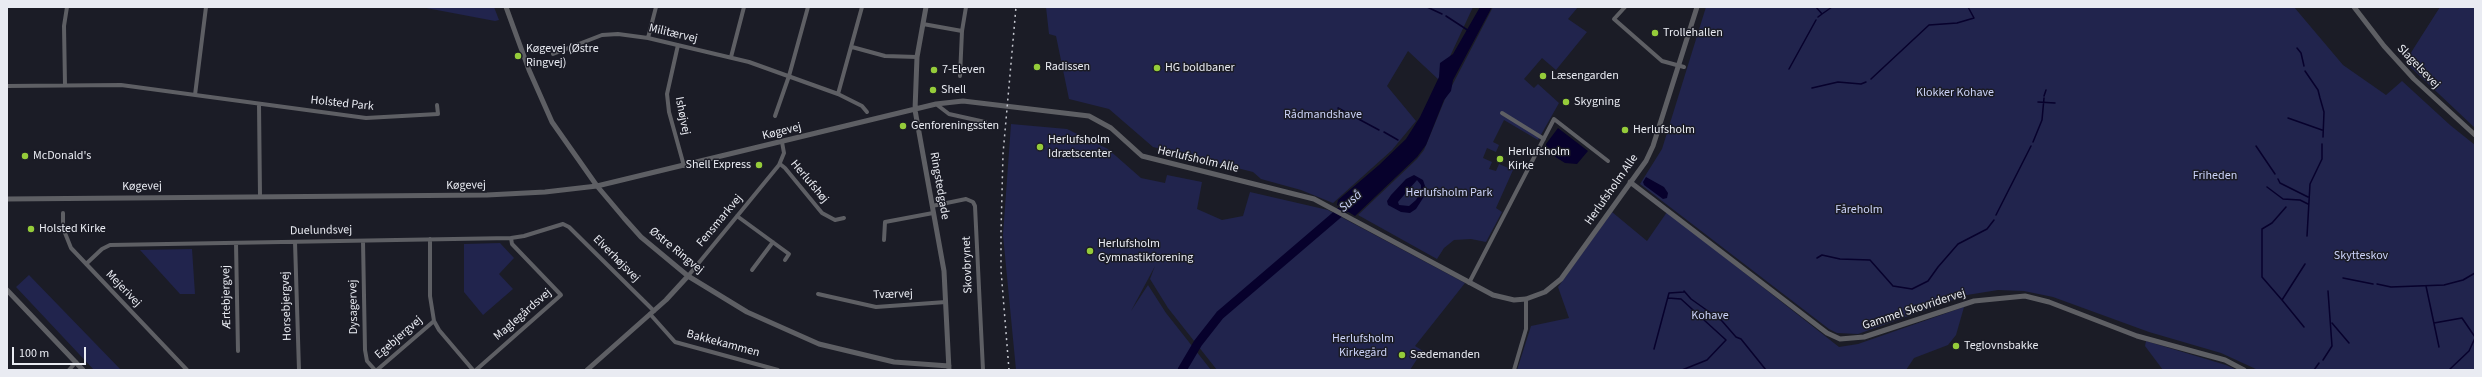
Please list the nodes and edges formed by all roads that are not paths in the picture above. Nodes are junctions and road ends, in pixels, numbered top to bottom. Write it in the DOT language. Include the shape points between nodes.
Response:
graph roads {
  1 [pos="67,7"];
  2 [pos="206,7"];
  3 [pos="506,7"];
  4 [pos="656,7"];
  5 [pos="744,7"];
  6 [pos="808,7"];
  7 [pos="862,7"];
  8 [pos="926,7"];
  9 [pos="966,7"];
  10 [pos="1625,7"];
  11 [pos="1697,7"];
  12 [pos="2354,7"];
  13 [pos="923,24"];
  14 [pos="962,31"];
  15 [pos="648,38"];
  16 [pos="678,45"];
  17 [pos="852,47"];
  18 [pos="553,54"];
  19 [pos="917,57"];
  20 [pos="731,58"];
  21 [pos="1681,67"];
  22 [pos="789,76"];
  23 [pos="960,76"];
  24 [pos="65,85"];
  25 [pos="7,86"];
  26 [pos="838,94"];
  27 [pos="195,95"];
  28 [pos="259,104"];
  29 [pos="936,104"];
  30 [pos="437,105"];
  31 [pos="916,110"];
  32 [pos="867,112"];
  33 [pos="1502,113"];
  34 [pos="775,116"];
  35 [pos="985,122"];
  36 [pos="2475,135"];
  37 [pos="1544,139"];
  38 [pos="782,142"];
  39 [pos="1608,161"];
  40 [pos="780,164"];
  41 [pos="684,166"];
  42 [pos="1630,182"];
  43 [pos="597,186"];
  44 [pos="260,196"];
  45 [pos="7,199"];
  46 [pos="932,206"];
  47 [pos="63,213"];
  48 [pos="933,213"];
  49 [pos="737,216"];
  50 [pos="844,218"];
  51 [pos="561,224"];
  52 [pos="511,238"];
  53 [pos="430,239"];
  54 [pos="884,240"];
  55 [pos="363,241"];
  56 [pos="295,242"];
  57 [pos="773,242"];
  58 [pos="236,243"];
  59 [pos="784,260"];
  60 [pos="86,264"];
  61 [pos="752,270"];
  62 [pos="688,276"];
  63 [pos="1469,283"];
  64 [pos="7,290"];
  65 [pos="818,294"];
  66 [pos="1526,299"];
  67 [pos="946,302"];
  68 [pos="652,313"];
  69 [pos="434,321"];
  70 [pos="238,351"];
  71 [pos="76,362"];
  72 [pos="949,368"];
  73 [pos="69,370"];
  74 [pos="83,370"];
  75 [pos="187,370"];
  76 [pos="299,370"];
  77 [pos="376,370"];
  78 [pos="475,370"];
  79 [pos="586,370"];
  80 [pos="778,370"];
  81 [pos="982,370"];
  82 [pos="1514,370"];
  83 [pos="2244,370"];
  1 -- 24 [label="street" via="64,26"];
  2 -- 27 [label="street"];
  3 -- 43 [label="street, Østre Ringvej" via="547,111"];
  4 -- 15 [label="street"];
  5 -- 20 [label="street"];
  6 -- 22 [label="street"];
  7 -- 17 [label="street"];
  8 -- 13 [label="street, Ringstedgade"];
  9 -- 14 [label="street"];
  10 -- 21 [label="street" via="1614,19 1662,61"];
  11 -- 21 [label="street, Herlufsholm Alle"];
  12 -- 36 [label="street, Slagelsevej" via="2414,79"];
  13 -- 14 [label="street"];
  13 -- 19 [label="street, Ringstedgade"];
  14 -- 23 [label="street"];
  15 -- 16 [label="street, Militærvej"];
  15 -- 18 [label="street, Militærvej" via="618,34 602,35"];
  16 -- 20 [label="street, Militærvej"];
  16 -- 41 [label="street, Ishøjvej" via="667,94 669,112"];
  17 -- 19 [label="street" via="884,56"];
  17 -- 26 [label="street"];
  19 -- 31 [label="street, Ringstedgade"];
  20 -- 22 [label="street, Militærvej"];
  21 -- 42 [label="street, Herlufsholm Alle" via="1653,146 1646,161"];
  22 -- 26 [label="street, Militærvej"];
  22 -- 34 [label="street"];
  24 -- 25 [label="street, Holsted Park"];
  24 -- 27 [label="street, Holsted Park" via="121,85"];
  26 -- 32 [label="street, Militærvej" via="862,106"];
  27 -- 28 [label="street, Holsted Park"];
  28 -- 30 [label="street, Holsted Park" via="371,118 438,114"];
  28 -- 44 [label="street"];
  29 -- 31 [label="street, Herlufsholm Alle"];
  29 -- 35 [label="street" via="949,114"];
  29 -- 63 [label="street, Herlufsholm Alle" via="963,101 1088,116 1111,128 1135,151 1150,159 1262,185 1329,205"];
  31 -- 38 [label="street, Køgevej"];
  31 -- 46 [label="street, Ringstedgade"];
  33 -- 37 [label="street"];
  37 -- 39 [label="street, Herlufsholm Alle" via="1554,119"];
  37 -- 63 [label="street, Herlufsholm Alle"];
  38 -- 40 [label="street" via="784,153"];
  38 -- 41 [label="street, Køgevej"];
  40 -- 49 [label="street, Fensmarkvej"];
  40 -- 50 [label="street, Herlufshøj" via="822,213 835,220"];
  41 -- 43 [label="street, Køgevej"];
  42 -- 66 [label="street, Herlufsholm Alle" via="1561,279 1545,292"];
  42 -- 83 [label="street, Gammel Skovridervej" via="1827,333 1840,339 1864,337 1974,301 2025,296 2049,302 2137,336 2225,360"];
  43 -- 44 [label="street, Køgevej" via="488,196"];
  43 -- 62 [label="street, Østre Ringvej" via="641,237"];
  44 -- 45 [label="street, Køgevej"];
  46 -- 48 [label="street, Ringstedgade"];
  46 -- 81 [label="street, Skovbrynet" via="966,200 973,202 975,206"];
  47 -- 60 [label="street, Mejerivej" via="65,237 71,248"];
  48 -- 54 [label="street" via="885,222"];
  48 -- 67 [label="street, Ringstedgade" via="944,271"];
  49 -- 57 [label="street"];
  49 -- 62 [label="street, Fensmarkvej"];
  51 -- 52 [label="street, Duelundsvej"];
  51 -- 68 [label="street, Elverhøjsvej" via="569,227"];
  52 -- 53 [label="street, Duelundsvej"];
  52 -- 78 [label="street, Maglegårdsvej" via="512,244 561,295"];
  53 -- 55 [label="street, Duelundsvej"];
  53 -- 69 [label="street" via="430,296"];
  55 -- 56 [label="street, Duelundsvej"];
  55 -- 77 [label="street, Dysagervej" via="365,350 367,361"];
  56 -- 58 [label="street, Duelundsvej"];
  56 -- 76 [label="street, Horsebjergvej"];
  57 -- 59 [label="street" via="789,254"];
  57 -- 61 [label="street"];
  58 -- 60 [label="street, Duelundsvej" via="110,245"];
  58 -- 70 [label="street, Ærtebjergvej"];
  60 -- 75 [label="street, Mejerivej"];
  62 -- 68 [label="street, Fensmarkvej"];
  62 -- 72 [label="street, Østre Ringvej" via="747,312 819,344 894,362"];
  63 -- 66 [label="street, Herlufsholm Alle" via="1505,298"];
  64 -- 71 [label="street"];
  65 -- 67 [label="street, Tværvej" via="876,307"];
  66 -- 82 [label="street" via="1526,329"];
  67 -- 72 [label="street, Ringstedgade"];
  68 -- 79 [label="street, Fensmarkvej"];
  68 -- 80 [label="street, Bakkekammen" via="675,342"];
  69 -- 77 [label="street, Egebjergvej"];
  69 -- 78 [label="street"];
  71 -- 73 [label="street"];
  71 -- 74 [label="street"];
}
